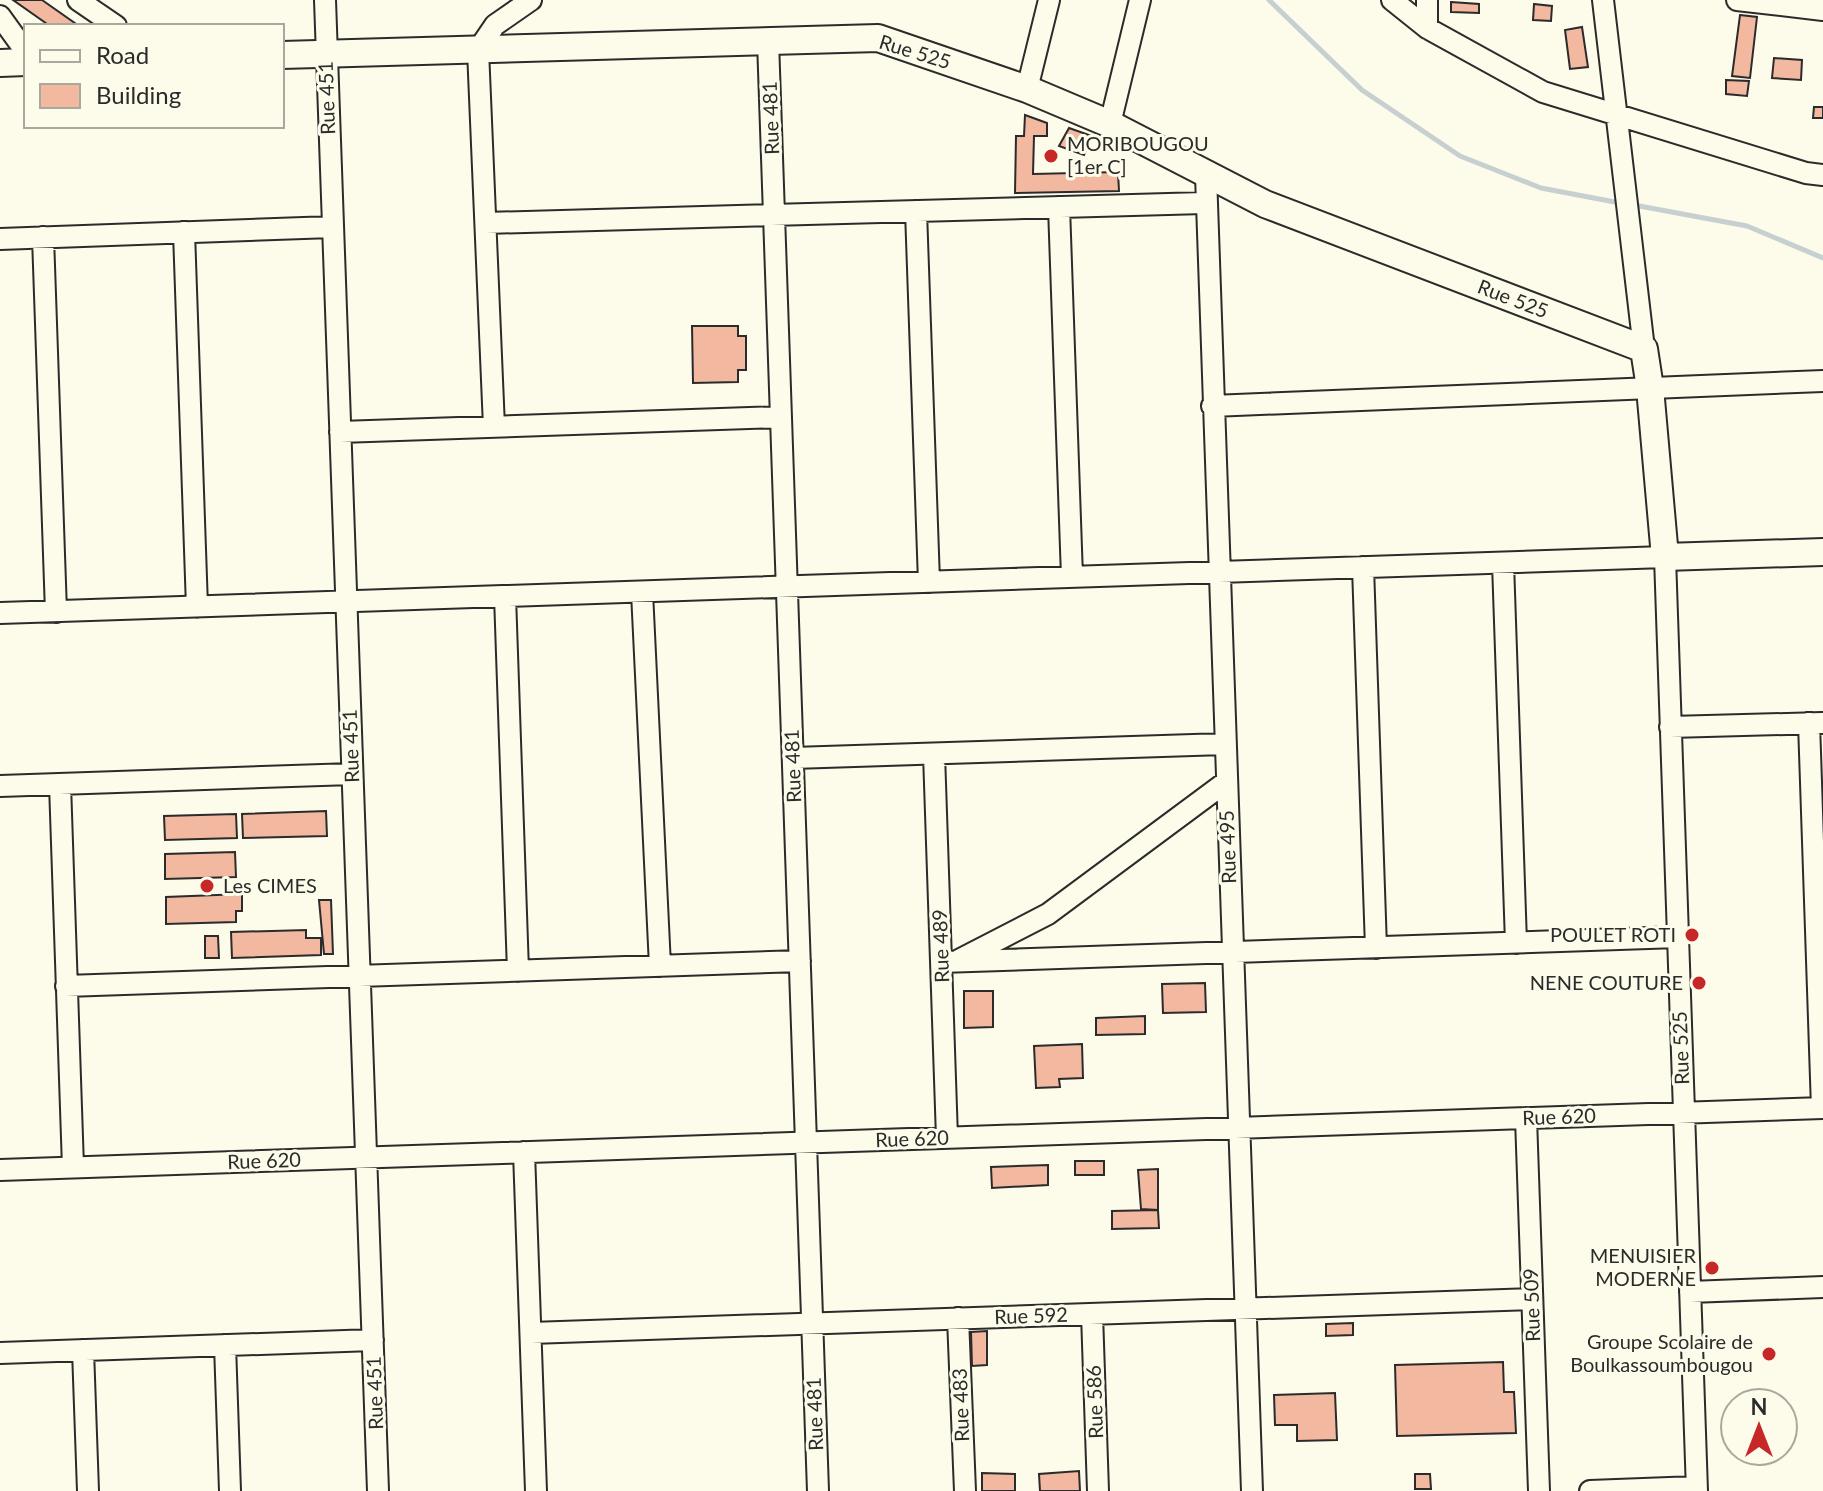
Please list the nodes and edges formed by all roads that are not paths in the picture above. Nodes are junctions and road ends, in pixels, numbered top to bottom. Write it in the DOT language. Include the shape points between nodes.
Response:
graph roads {
  1 [pos="78,0"];
  2 [pos="325,0"];
  3 [pos="531,0"];
  4 [pos="1049,0"];
  5 [pos="1140,0"];
  6 [pos="1392,0"];
  7 [pos="1427,0"];
  8 [pos="1603,0"];
  9 [pos="1737,0"];
  10 [pos="1761,1"];
  11 [pos="1823,10"];
  12 [pos="0,16"];
  13 [pos="113,24"];
  14 [pos="1427,28"];
  15 [pos="768,41"];
  16 [pos="24,49"];
  17 [pos="478,50"];
  18 [pos="326,54"];
  19 [pos="284,55"];
  20 [pos="24,62"];
  21 [pos="0,63"];
  22 [pos="1027,89"];
  23 [pos="1619,115"];
  24 [pos="1110,124"];
  25 [pos="1206,175"];
  26 [pos="1823,175"];
  27 [pos="1204,203"];
  28 [pos="1059,207"];
  29 [pos="916,211"];
  30 [pos="774,215"];
  31 [pos="486,223"];
  32 [pos="332,227"];
  33 [pos="184,232"];
  34 [pos="43,237"];
  35 [pos="0,239"];
  36 [pos="1644,349"];
  37 [pos="1823,381"];
  38 [pos="1650,388"];
  39 [pos="1212,406"];
  40 [pos="781,417"];
  41 [pos="494,427"];
  42 [pos="340,432"];
  43 [pos="1823,552"];
  44 [pos="1665,557"];
  45 [pos="1503,563"];
  46 [pos="1363,567"];
  47 [pos="1218,572"];
  48 [pos="1072,577"];
  49 [pos="929,582"];
  50 [pos="787,587"];
  51 [pos="642,592"];
  52 [pos="505,596"];
  53 [pos="346,602"];
  54 [pos="197,607"];
  55 [pos="56,612"];
  56 [pos="0,613"];
  57 [pos="1816,723"];
  58 [pos="1670,727"];
  59 [pos="1224,744"];
  60 [pos="934,754"];
  61 [pos="793,758"];
  62 [pos="352,774"];
  63 [pos="1226,782"];
  64 [pos="60,784"];
  65 [pos="0,786"];
  66 [pos="1678,937"];
  67 [pos="1516,943"];
  68 [pos="1376,948"];
  69 [pos="1232,953"];
  70 [pos="800,961"];
  71 [pos="948,962"];
  72 [pos="660,966"];
  73 [pos="518,971"];
  74 [pos="360,976"];
  75 [pos="66,986"];
  76 [pos="1822,1108"];
  77 [pos="1683,1113"];
  78 [pos="1526,1118"];
  79 [pos="1238,1128"];
  80 [pos="947,1138"];
  81 [pos="806,1143"];
  82 [pos="524,1152"];
  83 [pos="366,1157"];
  84 [pos="73,1167"];
  85 [pos="0,1170"];
  86 [pos="1823,1287"];
  87 [pos="1690,1292"];
  88 [pos="1532,1299"];
  89 [pos="1245,1309"];
  90 [pos="1092,1314"];
  91 [pos="958,1318"];
  92 [pos="812,1323"];
  93 [pos="531,1333"];
  94 [pos="373,1340"];
  95 [pos="225,1345"];
  96 [pos="83,1350"];
  97 [pos="0,1353"];
  98 [pos="1696,1489"];
  99 [pos="88,1491"];
  100 [pos="230,1491"];
  101 [pos="378,1491"];
  102 [pos="536,1491"];
  103 [pos="818,1491"];
  104 [pos="965,1491"];
  105 [pos="1098,1491"];
  106 [pos="1252,1491"];
  107 [pos="1539,1491"];
  108 [pos="1590,1491"];
  1 -- 13 [label="street"];
  2 -- 18 [label="street, Rue 451"];
  3 -- 17 [label="street" via="495,25"];
  4 -- 22 [label="street"];
  5 -- 24 [label="street"];
  6 -- 14 [label="street"];
  7 -- 14 [label="street"];
  8 -- 23 [label="street"];
  9 -- 10 [label="street"];
  10 -- 11 [label="street"];
  12 -- 16 [label="street"];
  14 -- 23 [label="street" via="1543,92"];
  15 -- 17 [label="main road, Rue 525"];
  15 -- 22 [label="main road, Rue 525" via="878,38"];
  15 -- 30 [label="street, Rue 481"];
  17 -- 18 [label="main road, Rue 525"];
  17 -- 31 [label="street"];
  18 -- 19 [label="main road, Rue 525"];
  18 -- 32 [label="street, Rue 451"];
  20 -- 21 [label="main road"];
  22 -- 24 [label="main road, Rue 525"];
  23 -- 26 [label="street"];
  23 -- 36 [label="street"];
  24 -- 25 [label="main road, Rue 525"];
  25 -- 27 [label="street, Rue 495"];
  25 -- 36 [label="main road, Rue 525" via="1265,204"];
  27 -- 28 [label="street"];
  27 -- 39 [label="street, Rue 495"];
  28 -- 29 [label="street"];
  28 -- 48 [label="street"];
  29 -- 30 [label="street"];
  29 -- 49 [label="street"];
  30 -- 31 [label="street"];
  30 -- 40 [label="street, Rue 481"];
  31 -- 41 [label="street"];
  32 -- 33 [label="street"];
  32 -- 42 [label="street, Rue 451"];
  33 -- 34 [label="street"];
  33 -- 54 [label="street"];
  34 -- 35 [label="street"];
  34 -- 55 [label="street"];
  36 -- 38 [label="main road, Rue 525"];
  37 -- 38 [label="street"];
  38 -- 39 [label="street"];
  38 -- 44 [label="main road, Rue 525"];
  39 -- 47 [label="street, Rue 495"];
  40 -- 41 [label="street"];
  40 -- 50 [label="street, Rue 481"];
  41 -- 42 [label="street"];
  42 -- 53 [label="street, Rue 451"];
  43 -- 44 [label="main road"];
  44 -- 45 [label="street"];
  44 -- 58 [label="street, Rue 525"];
  45 -- 46 [label="street"];
  45 -- 67 [label="street"];
  46 -- 47 [label="street"];
  46 -- 68 [label="street"];
  47 -- 48 [label="street"];
  47 -- 59 [label="street, Rue 495"];
  48 -- 49 [label="street"];
  49 -- 50 [label="street"];
  50 -- 51 [label="street"];
  50 -- 61 [label="street, Rue 481"];
  51 -- 52 [label="street"];
  51 -- 72 [label="street"];
  52 -- 53 [label="street"];
  52 -- 73 [label="street"];
  53 -- 54 [label="street"];
  53 -- 62 [label="street, Rue 451"];
  54 -- 55 [label="street"];
  55 -- 56 [label="street"];
  57 -- 58 [label="street"];
  57 -- 76 [label="street"];
  58 -- 66 [label="street, Rue 525"];
  59 -- 60 [label="street"];
  59 -- 63 [label="street, Rue 495"];
  60 -- 61 [label="street"];
  60 -- 71 [label="street, Rue 489"];
  61 -- 70 [label="street, Rue 481"];
  62 -- 64 [label="street"];
  62 -- 74 [label="street, Rue 451"];
  63 -- 69 [label="street, Rue 495"];
  63 -- 71 [label="street" via="1048,914"];
  64 -- 65 [label="street"];
  64 -- 75 [label="street"];
  66 -- 67 [label="street"];
  66 -- 77 [label="street, Rue 525"];
  67 -- 68 [label="street"];
  68 -- 69 [label="street"];
  69 -- 71 [label="street"];
  69 -- 79 [label="street, Rue 495"];
  70 -- 72 [label="street"];
  70 -- 81 [label="street, Rue 481"];
  71 -- 80 [label="street, Rue 489"];
  72 -- 73 [label="street"];
  73 -- 74 [label="street"];
  74 -- 75 [label="street"];
  74 -- 83 [label="street, Rue 451"];
  75 -- 84 [label="street"];
  76 -- 77 [label="street, Rue 620"];
  77 -- 78 [label="street, Rue 620"];
  77 -- 87 [label="street, Rue 525"];
  78 -- 79 [label="street, Rue 620"];
  78 -- 88 [label="street, Rue 509"];
  79 -- 80 [label="street, Rue 620"];
  79 -- 89 [label="street, Rue 495"];
  80 -- 81 [label="street, Rue 620"];
  81 -- 82 [label="street, Rue 620"];
  81 -- 92 [label="street, Rue 481"];
  82 -- 83 [label="street, Rue 620"];
  82 -- 93 [label="street"];
  83 -- 84 [label="street, Rue 620"];
  83 -- 94 [label="street, Rue 451"];
  84 -- 85 [label="street, Rue 620"];
  86 -- 87 [label="street"];
  87 -- 98 [label="street, Rue 525"];
  88 -- 89 [label="street, Rue 592"];
  88 -- 107 [label="street, Rue 509"];
  89 -- 90 [label="street, Rue 592"];
  89 -- 106 [label="street, Rue 495"];
  90 -- 91 [label="street, Rue 592"];
  90 -- 105 [label="street, Rue 586"];
  91 -- 92 [label="street, Rue 592"];
  91 -- 104 [label="street, Rue 483"];
  92 -- 93 [label="street, Rue 592"];
  92 -- 103 [label="street, Rue 481"];
  93 -- 102 [label="street"];
  94 -- 95 [label="street"];
  94 -- 101 [label="street, Rue 451"];
  95 -- 96 [label="street"];
  95 -- 100 [label="street"];
  96 -- 97 [label="street"];
  96 -- 99 [label="street"];
  98 -- 108 [label="street"];
}
